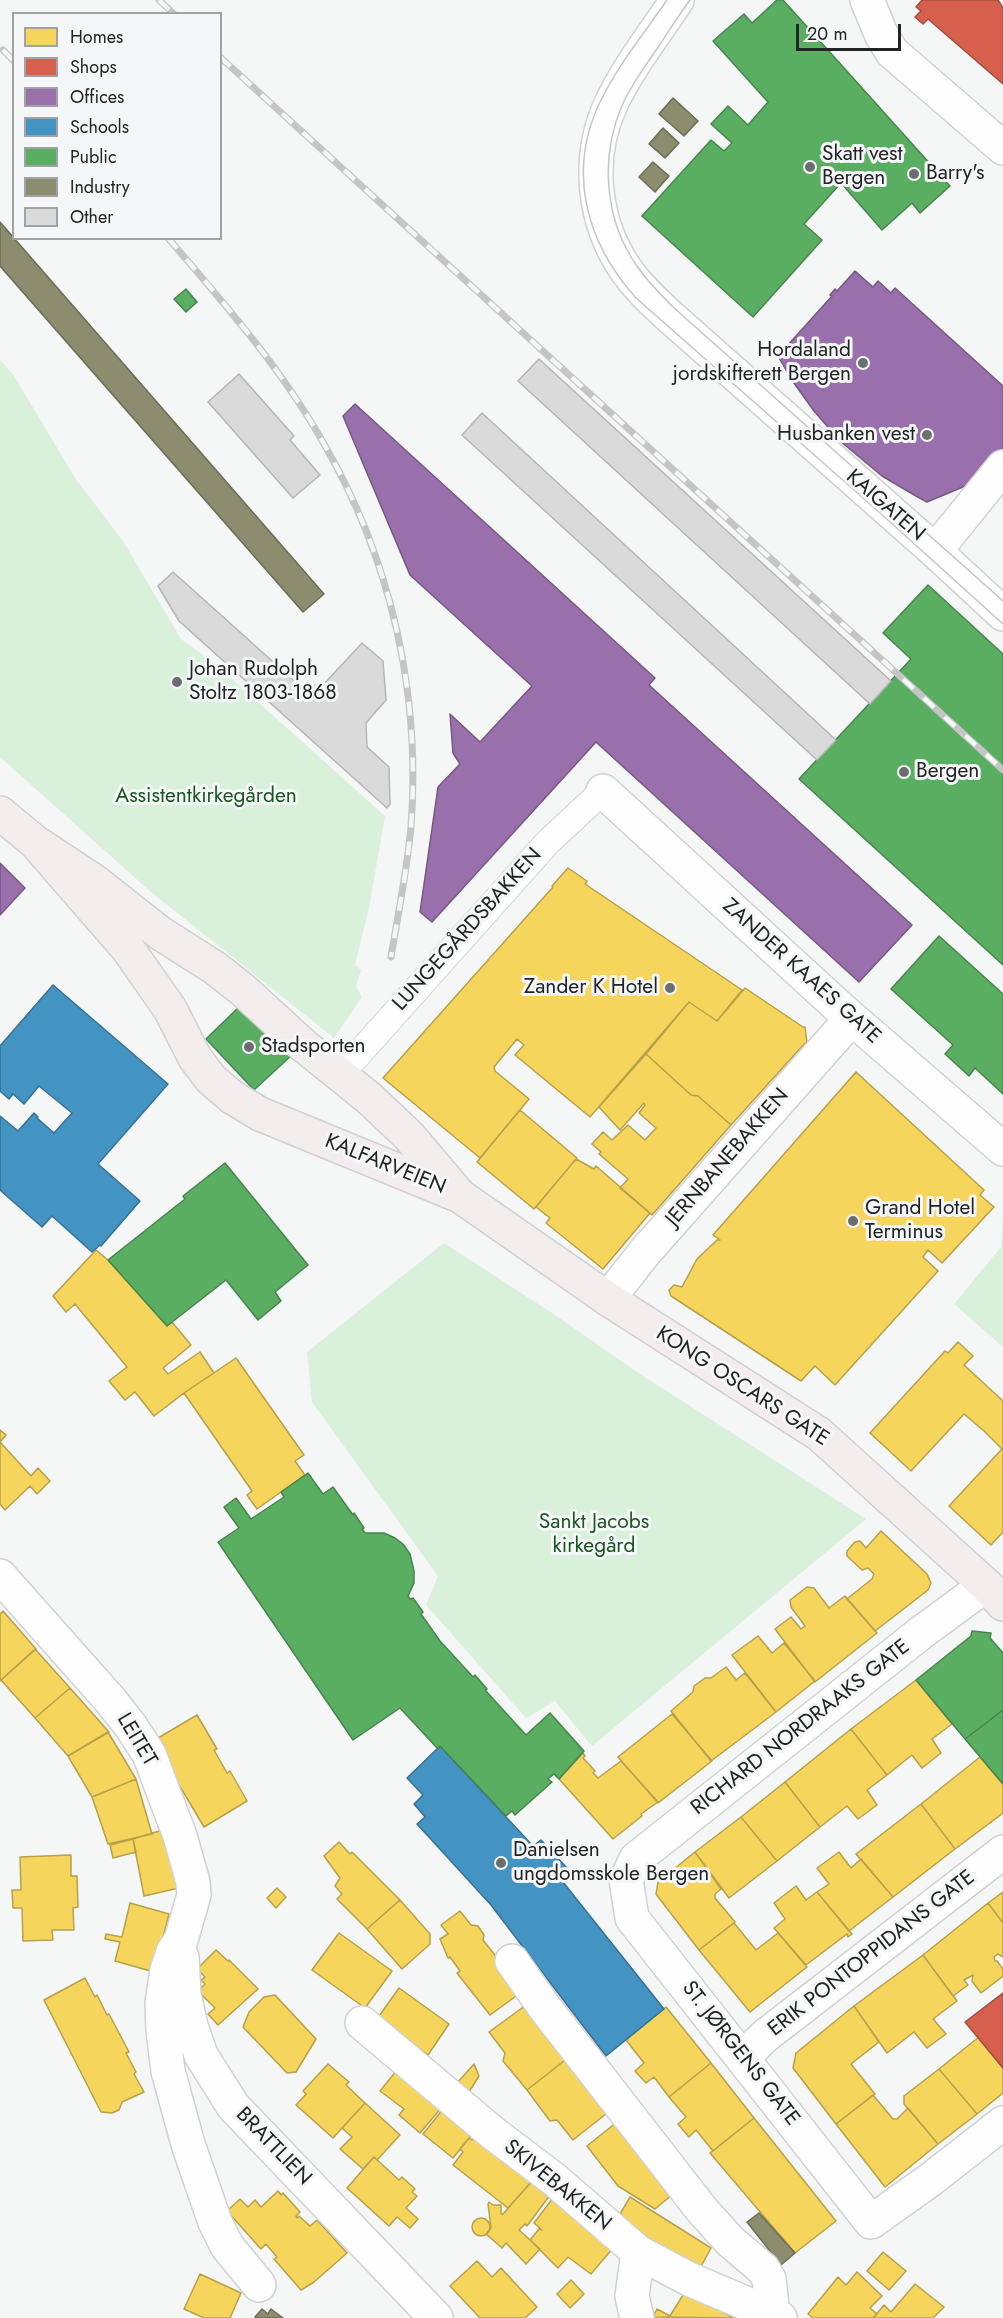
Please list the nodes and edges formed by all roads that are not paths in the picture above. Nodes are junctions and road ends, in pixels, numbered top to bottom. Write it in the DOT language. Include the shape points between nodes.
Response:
graph roads {
  1 [pos="867,0"];
  2 [pos="674,5"];
  3 [pos="1003,148"];
  4 [pos="1003,467"];
  5 [pos="935,551"];
  6 [pos="1003,614"];
  7 [pos="603,791"];
  8 [pos="0,813"];
  9 [pos="35,842"];
  10 [pos="851,1019"];
  11 [pos="339,1076"];
  12 [pos="1003,1149"];
  13 [pos="460,1196"];
  14 [pos="608,1299"];
  15 [pos="0,1576"];
  16 [pos="997,1589"];
  17 [pos="1003,1852"];
  18 [pos="626,1880"];
  19 [pos="181,1940"];
  20 [pos="512,1961"];
  21 [pos="362,2023"];
  22 [pos="743,2057"];
  23 [pos="1003,2123"];
  24 [pos="638,2252"];
  25 [pos="260,2285"];
  26 [pos="777,2316"];
  27 [pos="436,2318"];
  28 [pos="636,2318"];
  1 -- 3 [label="street" via="892,52"];
  2 -- 5 [label="street, KAIGATEN" via="621,85 603,124 598,144 599,209 613,249 643,291"];
  4 -- 5 [label="street"];
  5 -- 6 [label="street, KAIGATEN"];
  7 -- 10 [label="street, ZANDER KAAES GATE"];
  7 -- 11 [label="street, LUNGEGÅRDSBAKKEN" via="548,842"];
  8 -- 9 [label="main road, KALFARVEIEN"];
  9 -- 11 [label="main road, KALFARVEIEN" via="215,968"];
  9 -- 13 [label="main road, KALFARVEIEN" via="128,949 170,1009 195,1058 232,1097 260,1114"];
  10 -- 12 [label="street, ZANDER KAAES GATE"];
  10 -- 14 [label="street, JERNBANEBAKKEN"];
  11 -- 13 [label="main road, KALFARVEIEN" via="409,1136"];
  13 -- 14 [label="main road, KONG OSCARS GATE"];
  14 -- 16 [label="main road, KONG OSCARS GATE" via="819,1434"];
  15 -- 19 [label="street, LEITET" via="111,1701 149,1754 180,1836 192,1882 194,1895"];
  16 -- 18 [label="street, RICHARD NORDRAAKS GATE" via="922,1632 636,1859"];
  17 -- 22 [label="street, ERIK PONTOPPIDANS GATE"];
  18 -- 22 [label="street, ST. JØRGENS GATE" via="632,1918"];
  19 -- 25 [label="street" via="167,1970 162,2003 168,2071 215,2222 227,2246"];
  19 -- 27 [label="street, BRATTLIEN" via="184,1994 191,2026 215,2079 255,2131"];
  20 -- 26 [label="street, SKIVEBAKKEN" via="702,2210 763,2269"];
  21 -- 24 [label="street, SKIVEBAKKEN"];
  22 -- 23 [label="street, ST. JØRGENS GATE" via="871,2222"];
  24 -- 26 [label="street, SKIVEBAKKEN" via="689,2279"];
  24 -- 28 [label="street" via="632,2296"];
}
